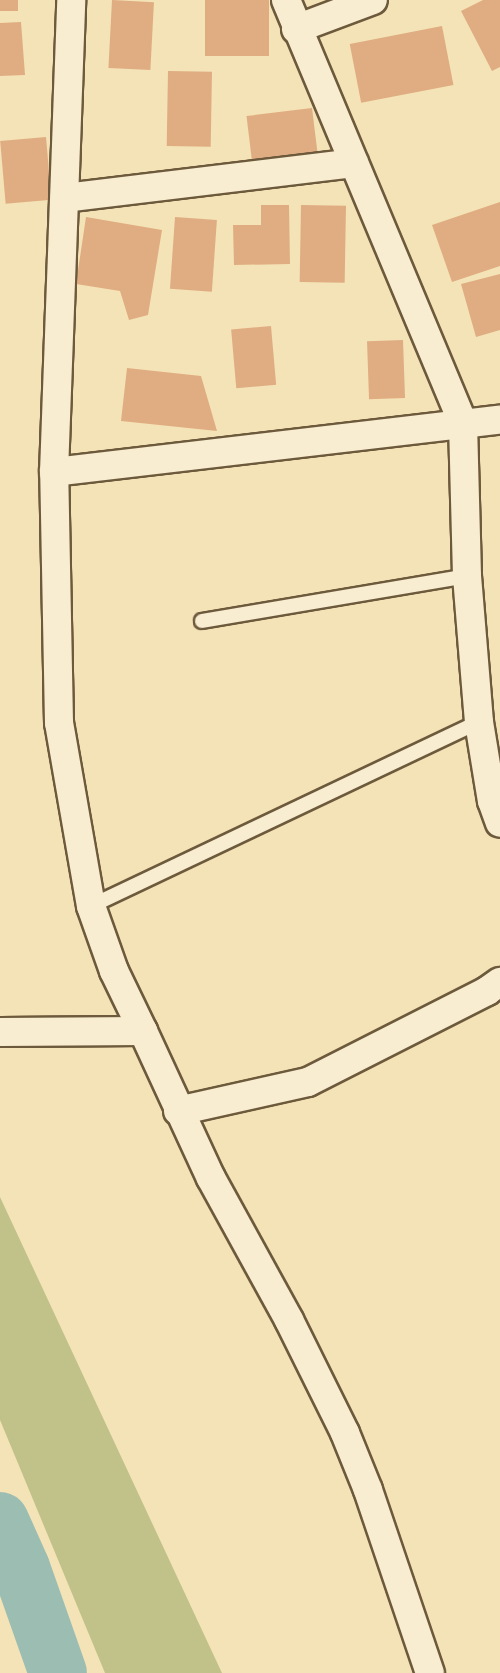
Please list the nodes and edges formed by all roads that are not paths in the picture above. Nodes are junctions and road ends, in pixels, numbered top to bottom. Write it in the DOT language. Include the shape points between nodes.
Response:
graph roads {
  1 [pos="71,0"];
  2 [pos="286,0"];
  3 [pos="373,0"];
  4 [pos="296,29"];
  5 [pos="354,163"];
  6 [pos="65,198"];
  7 [pos="500,420"];
  8 [pos="464,423"];
  9 [pos="54,472"];
  10 [pos="468,576"];
  11 [pos="202,621"];
  12 [pos="479,722"];
  13 [pos="500,823"];
  14 [pos="91,906"];
  15 [pos="500,982"];
  16 [pos="143,1031"];
  17 [pos="0,1032"];
  18 [pos="178,1111"];
  19 [pos="430,1673"];
  1 -- 6 [label="street"];
  2 -- 4 [label="street"];
  3 -- 4 [label="street"];
  4 -- 5 [label="street"];
  5 -- 6 [label="street"];
  5 -- 8 [label="street"];
  6 -- 9 [label="street"];
  7 -- 8 [label="street"];
  8 -- 9 [label="street"];
  8 -- 10 [label="street"];
  9 -- 14 [label="street" via="59,723"];
  10 -- 11 [label="lane"];
  10 -- 12 [label="street"];
  12 -- 13 [label="street" via="492,801"];
  12 -- 14 [label="lane"];
  14 -- 16 [label="street" via="114,971"];
  15 -- 18 [label="street" via="308,1082"];
  16 -- 17 [label="street"];
  16 -- 18 [label="street"];
  18 -- 19 [label="street" via="345,1433"];
}
